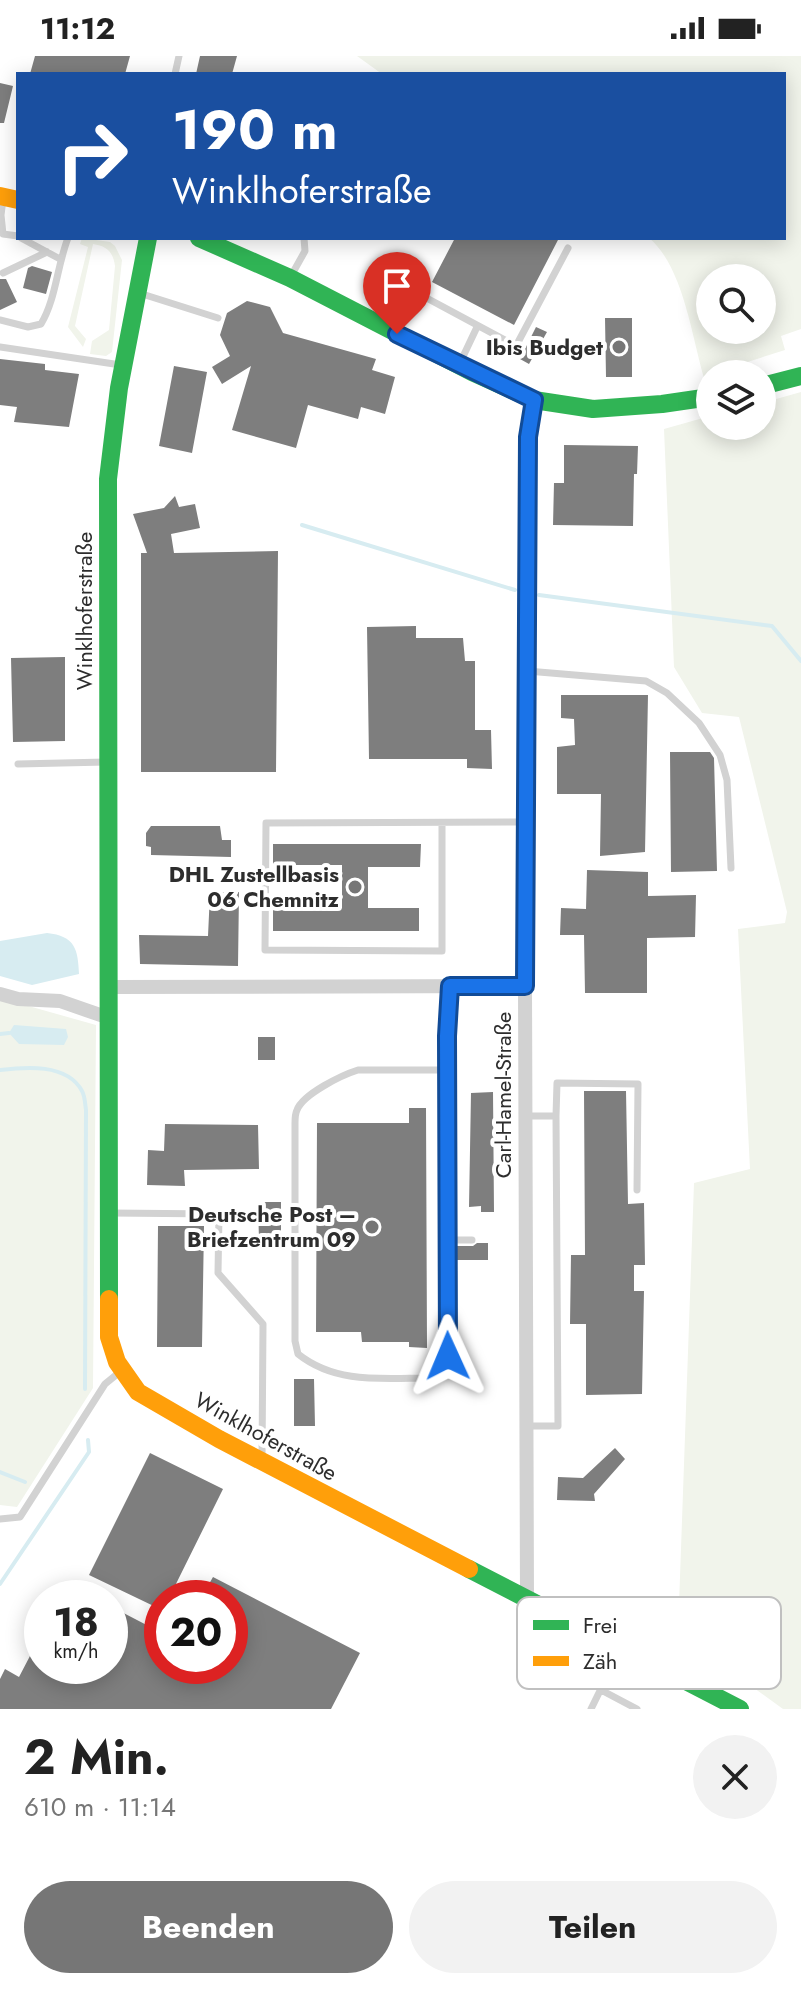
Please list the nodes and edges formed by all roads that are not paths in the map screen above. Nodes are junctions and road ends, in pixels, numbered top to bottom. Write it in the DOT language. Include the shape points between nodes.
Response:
graph roads {
  1 [pos="7,198"];
  2 [pos="2,235"];
  3 [pos="25,240"];
  4 [pos="67,240"];
  5 [pos="148,240"];
  6 [pos="204,240"];
  7 [pos="304,240"];
  8 [pos="568,248"];
  9 [pos="47,252"];
  10 [pos="60,259"];
  11 [pos="3,273"];
  12 [pos="290,278"];
  13 [pos="137,293"];
  14 [pos="421,295"];
  15 [pos="218,318"];
  16 [pos="0,320"];
  17 [pos="477,327"];
  18 [pos="0,347"];
  19 [pos="458,365"];
  20 [pos="123,366"];
  21 [pos="801,376"];
  22 [pos="776,382"];
  23 [pos="696,399"];
  24 [pos="534,400"];
  25 [pos="527,671"];
  26 [pos="108,762"];
  27 [pos="18,764"];
  28 [pos="526,822"];
  29 [pos="442,823"];
  30 [pos="731,868"];
  31 [pos="450,986"];
  32 [pos="525,986"];
  33 [pos="110,987"];
  34 [pos="0,994"];
  35 [pos="109,1018"];
  36 [pos="447,1070"];
  37 [pos="527,1116"];
  38 [pos="556,1116"];
  39 [pos="637,1190"];
  40 [pos="110,1213"];
  41 [pos="447,1240"];
  42 [pos="472,1240"];
  43 [pos="122,1370"];
  44 [pos="527,1426"];
  45 [pos="262,1462"];
  46 [pos="0,1519"];
  47 [pos="523,1597"];
  48 [pos="527,1597"];
  49 [pos="701,1689"];
  50 [pos="601,1690"];
  51 [pos="591,1709"];
  52 [pos="637,1709"];
  53 [pos="740,1709"];
  1 -- 2 [label="lane"];
  3 -- 9 [label="lane"];
  4 -- 10 [label="lane"];
  5 -- 13 [label="street, Winklhoferstraße"];
  6 -- 12 [label="street"];
  7 -- 12 [label="lane" via="305,251"];
  8 -- 17 [label="lane" via="516,346"];
  9 -- 10 [label="lane"];
  9 -- 11 [label="lane"];
  10 -- 16 [label="lane" via="41,324 28,327"];
  12 -- 19 [label="street"];
  13 -- 15 [label="lane"];
  13 -- 20 [label="street, Winklhoferstraße"];
  14 -- 17 [label="lane"];
  17 -- 19 [label="lane"];
  18 -- 20 [label="lane"];
  19 -- 24 [label="street"];
  20 -- 26 [label="street, Winklhoferstraße" via="108,479"];
  21 -- 22 [label="street"];
  23 -- 24 [label="street" via="593,409"];
  24 -- 25 [label="street, Carl-Hamel-Straße" via="528,437"];
  25 -- 28 [label="street, Carl-Hamel-Straße"];
  25 -- 30 [label="lane" via="646,681 699,723 720,755 727,780"];
  26 -- 27 [label="lane"];
  26 -- 33 [label="street, Winklhoferstraße"];
  28 -- 29 [label="lane"];
  28 -- 32 [label="street, Carl-Hamel-Straße"];
  29 -- 29 [label="lane" via="266,823 265,950 442,951"];
  31 -- 32 [label="street"];
  31 -- 33 [label="street"];
  31 -- 36 [label="lane"];
  32 -- 37 [label="street, Carl-Hamel-Straße"];
  33 -- 35 [label="street, Winklhoferstraße"];
  34 -- 35 [label="street" via="60,1001"];
  35 -- 40 [label="street, Winklhoferstraße"];
  36 -- 41 [label="lane"];
  36 -- 41 [label="lane" via="358,1070 303,1100 297,1110 298,1354 353,1378 437,1376 447,1361"];
  37 -- 38 [label="lane"];
  37 -- 44 [label="street, Carl-Hamel-Straße"];
  38 -- 39 [label="lane" via="557,1083 638,1084"];
  38 -- 44 [label="lane" via="558,1426"];
  40 -- 43 [label="street, Winklhoferstraße" via="109,1337"];
  40 -- 45 [label="lane" via="219,1214 218,1273 263,1324"];
  41 -- 42 [label="lane"];
  43 -- 45 [label="street, Winklhoferstraße" via="138,1392"];
  43 -- 46 [label="lane" via="105,1384 20,1517"];
  44 -- 48 [label="street, Carl-Hamel-Straße"];
  45 -- 47 [label="street, Winklhoferstraße"];
  49 -- 53 [label="street, Winklhoferstraße"];
  50 -- 51 [label="lane"];
  50 -- 52 [label="lane"];
}
